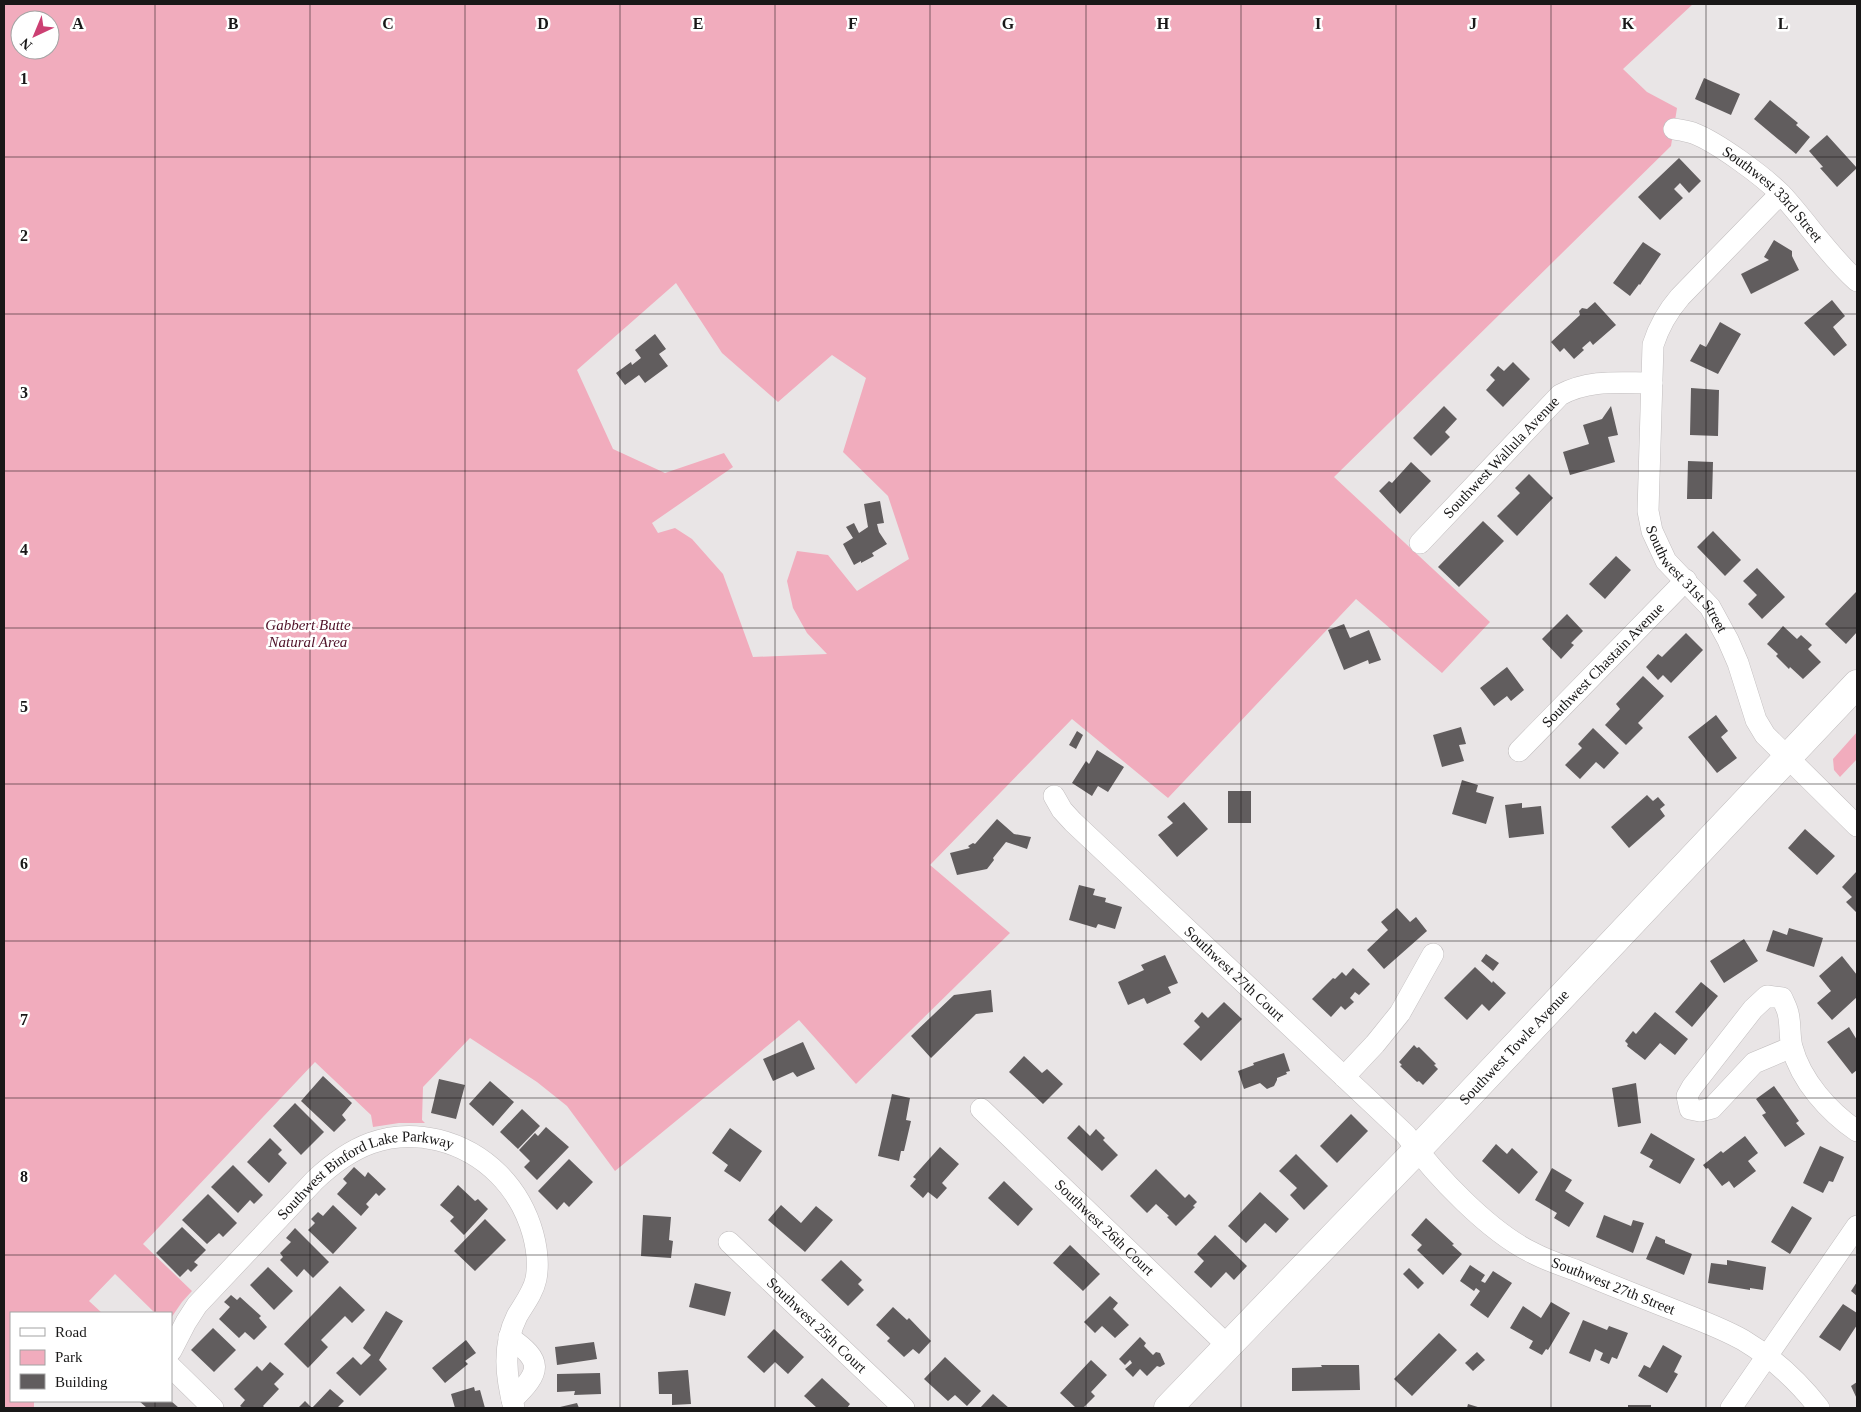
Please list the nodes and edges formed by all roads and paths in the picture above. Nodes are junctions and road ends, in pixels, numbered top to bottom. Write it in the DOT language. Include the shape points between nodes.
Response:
graph roads {
  1 [pos="1674,129"];
  2 [pos="1780,194"];
  3 [pos="1857,281"];
  4 [pos="1652,383"];
  5 [pos="1420,543"];
  6 [pos="1686,580"];
  7 [pos="1857,684"];
  8 [pos="1519,751"];
  9 [pos="1787,757"];
  10 [pos="1054,796"];
  11 [pos="1857,826"];
  12 [pos="1433,954"];
  13 [pos="1792,1047"];
  14 [pos="1344,1077"];
  15 [pos="981,1109"];
  16 [pos="1857,1131"];
  17 [pos="1417,1150"];
  18 [pos="1857,1226"];
  19 [pos="729,1242"];
  20 [pos="509,1337"];
  21 [pos="1228,1346"];
  22 [pos="172,1349"];
  23 [pos="1766,1356"];
  24 [pos="172,1368"];
  25 [pos="513,1404"];
  26 [pos="213,1408"];
  27 [pos="904,1408"];
  28 [pos="1168,1408"];
  29 [pos="1731,1408"];
  30 [pos="1819,1408"];
  1 -- 2 [label="street, Southwest 33rd Street" via="1693,133 1713,143"];
  2 -- 3 [label="street, Southwest 33rd Street"];
  2 -- 4 [label="street" via="1668,311 1653,345"];
  4 -- 5 [label="street, Southwest Wallula Avenue" via="1598,382 1575,387 1560,395"];
  4 -- 6 [label="street, Southwest 31st Street" via="1648,511 1652,531 1666,561"];
  6 -- 8 [label="street, Southwest Chastain Avenue"];
  6 -- 9 [label="street, Southwest 31st Street" via="1710,607 1728,640 1756,720 1765,735"];
  7 -- 9 [label="main road, Southwest Towle Avenue"];
  9 -- 11 [label="street, Southwest 31st Street"];
  9 -- 17 [label="main road, Southwest Towle Avenue"];
  10 -- 14 [label="street, Southwest 27th Court" via="1073,822"];
  12 -- 14 [label="street" via="1400,1012"];
  13 -- 13 [label="street" via="1788,1013 1782,998 1767,996 1753,1009 1692,1087 1687,1096 1690,1109 1700,1112 1712,1108 1754,1063"];
  13 -- 16 [label="street" via="1818,1095"];
  14 -- 17 [label="street, Southwest 27th Court" via="1406,1135"];
  15 -- 21 [label="street, Southwest 26th Court"];
  17 -- 21 [label="main road, Southwest Towle Avenue"];
  17 -- 23 [label="street, Southwest 27th Street" via="1476,1212 1533,1253 1724,1330"];
  18 -- 23 [label="street"];
  19 -- 27 [label="street, Southwest 25th Court"];
  20 -- 22 [label="street, Southwest Binford Lake Parkway" via="530,1296 538,1263 529,1220 519,1201 498,1172 466,1150 428,1138 403,1137 375,1142 348,1153 321,1175 197,1305"];
  20 -- 25 [label="street, Southwest Binford Lake Parkway" via="506,1359"];
  20 -- 25 [label="street, Southwest Binford Lake Parkway" via="526,1349 535,1368"];
  21 -- 28 [label="main road, Southwest Towle Avenue"];
  23 -- 29 [label="street"];
  23 -- 30 [label="street, Southwest 27th Street" via="1796,1381"];
  24 -- 26 [label="street"];
}
